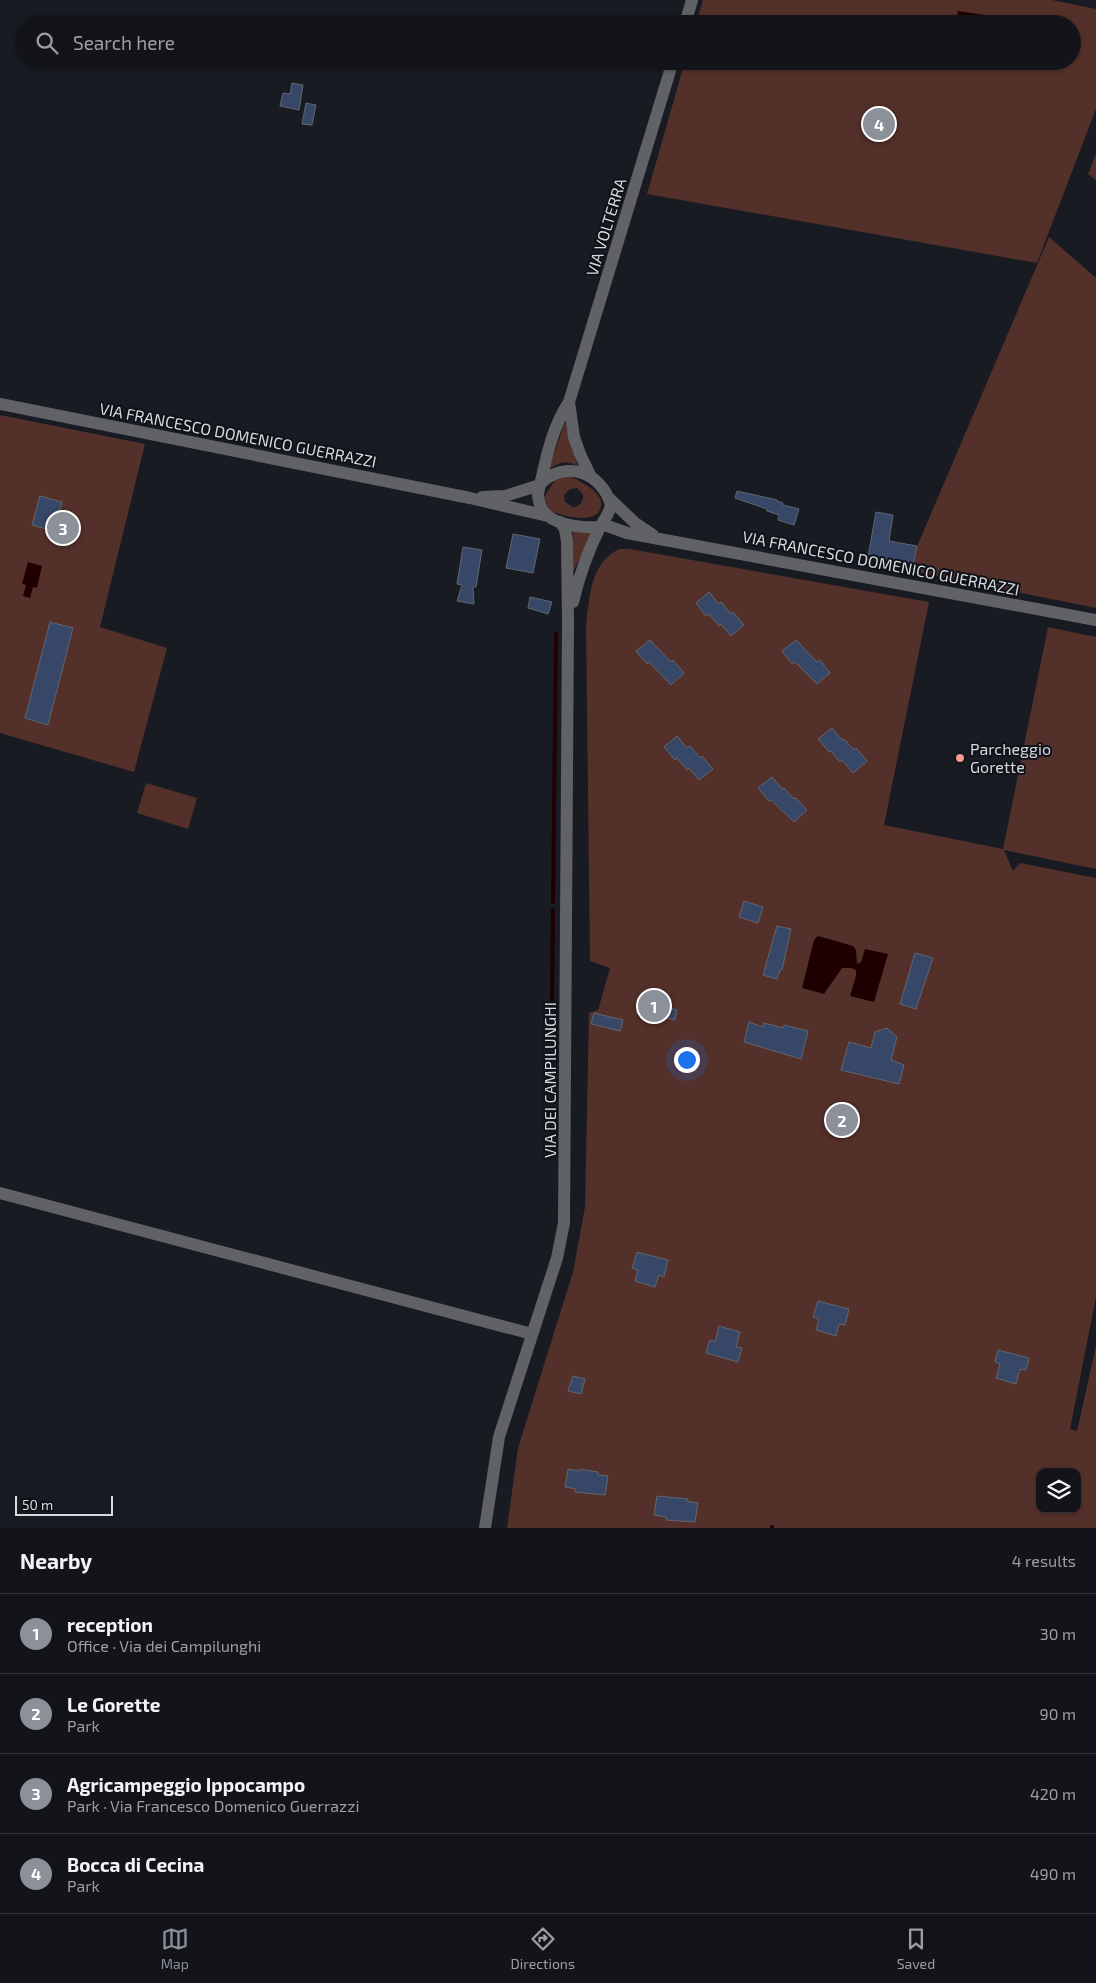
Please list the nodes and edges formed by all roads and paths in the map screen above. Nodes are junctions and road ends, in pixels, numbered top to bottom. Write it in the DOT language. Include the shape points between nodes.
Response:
graph roads {
  1 [pos="692,0"];
  2 [pos="688,15"];
  3 [pos="670,70"];
  4 [pos="569,402"];
  5 [pos="0,404"];
  6 [pos="544,464"];
  7 [pos="591,477"];
  8 [pos="540,484"];
  9 [pos="524,489"];
  10 [pos="470,498"];
  11 [pos="609,498"];
  12 [pos="554,519"];
  13 [pos="601,526"];
  14 [pos="659,538"];
  15 [pos="1096,620"];
  16 [pos="568,622"];
  17 [pos="0,1193"];
  18 [pos="532,1334"];
  19 [pos="485,1528"];
  1 -- 2 [label="street"];
  3 -- 4 [label="street, VIA VOLTERRA"];
  4 -- 6 [label="street, VIA VOLTERRA" via="560,415"];
  4 -- 7 [label="street, VIA VOLTERRA" via="574,437"];
  5 -- 10 [label="street, VIA FRANCESCO DOMENICO GUERRAZZI"];
  6 -- 8 [label="street, VIA VOLTERRA"];
  6 -- 9 [label="street"];
  7 -- 8 [label="street" via="567,470 549,476"];
  7 -- 11 [label="street"];
  8 -- 9 [label="street, VIA FRANCESCO DOMENICO GUERRAZZI"];
  8 -- 12 [label="street" via="538,497 541,507"];
  9 -- 10 [label="street, VIA FRANCESCO DOMENICO GUERRAZZI" via="505,496"];
  10 -- 12 [label="street, VIA FRANCESCO DOMENICO GUERRAZZI"];
  11 -- 13 [label="street" via="609,513"];
  11 -- 14 [label="street, VIA FRANCESCO DOMENICO GUERRAZZI" via="635,524"];
  12 -- 13 [label="street" via="590,528"];
  12 -- 16 [label="street, VIA DEI CAMPILUNGHI" via="565,529 567,542"];
  13 -- 14 [label="street, VIA FRANCESCO DOMENICO GUERRAZZI"];
  13 -- 16 [label="street, VIA DEI CAMPILUNGHI" via="578,578"];
  14 -- 15 [label="street, VIA FRANCESCO DOMENICO GUERRAZZI"];
  16 -- 18 [label="street, VIA DEI CAMPILUNGHI" via="565,1214 557,1258"];
  17 -- 18 [label="street"];
  18 -- 19 [label="street, VIA DEI CAMPILUNGHI" via="499,1437"];
}
